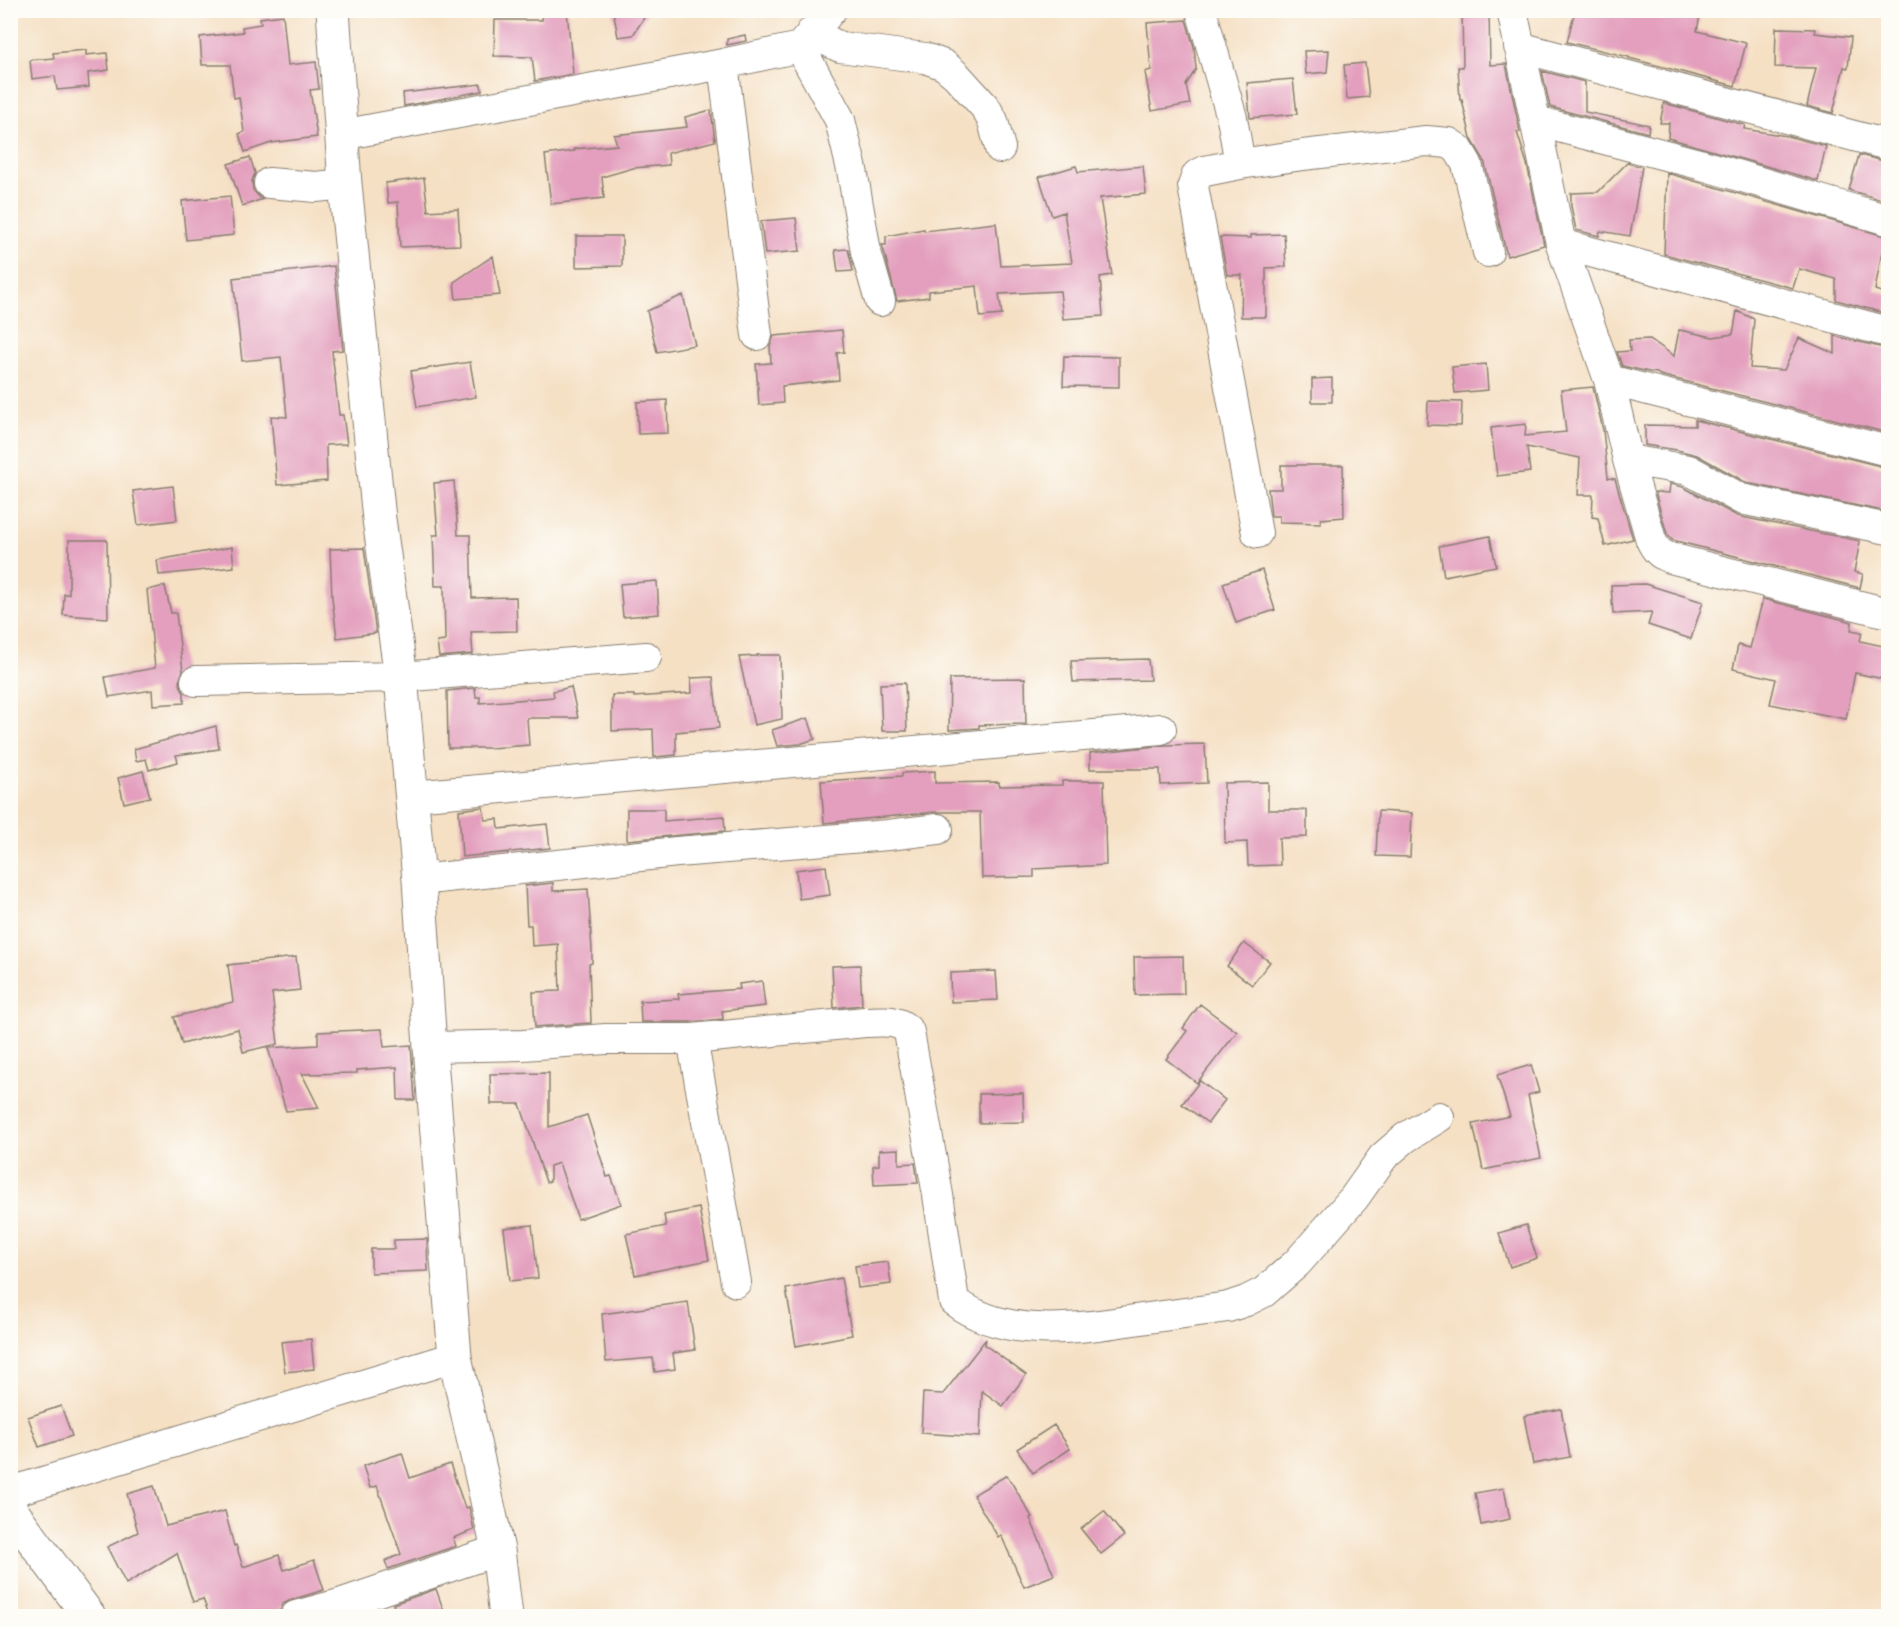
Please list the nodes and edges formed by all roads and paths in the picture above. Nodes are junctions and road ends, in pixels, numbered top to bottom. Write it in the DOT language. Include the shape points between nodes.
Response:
graph roads {
  1 [pos="333,10"];
  2 [pos="831,10"];
  3 [pos="1201,10"];
  4 [pos="1512,10"];
  5 [pos="805,40"];
  6 [pos="1519,46"];
  7 [pos="723,64"];
  8 [pos="1536,121"];
  9 [pos="341,135"];
  10 [pos="1888,145"];
  11 [pos="1000,148"];
  12 [pos="1240,164"];
  13 [pos="269,183"];
  14 [pos="345,184"];
  15 [pos="1888,220"];
  16 [pos="1561,244"];
  17 [pos="1488,252"];
  18 [pos="880,301"];
  19 [pos="1888,332"];
  20 [pos="757,334"];
  21 [pos="1610,380"];
  22 [pos="1888,451"];
  23 [pos="1628,460"];
  24 [pos="1888,529"];
  25 [pos="1257,533"];
  26 [pos="1888,613"];
  27 [pos="646,657"];
  28 [pos="401,677"];
  29 [pos="196,681"];
  30 [pos="1161,729"];
  31 [pos="412,796"];
  32 [pos="939,829"];
  33 [pos="420,879"];
  34 [pos="692,1039"];
  35 [pos="430,1047"];
  36 [pos="1439,1117"];
  37 [pos="736,1282"];
  38 [pos="454,1357"];
  39 [pos="10,1492"];
  40 [pos="10,1509"];
  41 [pos="498,1550"];
  42 [pos="89,1617"];
  43 [pos="296,1617"];
  44 [pos="506,1617"];
  1 -- 9 [label="main road"];
  2 -- 5 [label="street"];
  3 -- 12 [label="street" via="1232,118"];
  4 -- 6 [label="street"];
  5 -- 7 [label="street"];
  5 -- 11 [label="street" via="944,64 985,107"];
  5 -- 18 [label="street" via="840,120 866,252"];
  6 -- 8 [label="street"];
  6 -- 10 [label="street"];
  7 -- 9 [label="street"];
  7 -- 20 [label="street"];
  8 -- 15 [label="street"];
  8 -- 16 [label="street"];
  9 -- 14 [label="main road"];
  12 -- 17 [label="street" via="1426,141 1449,143 1467,164"];
  12 -- 25 [label="street" via="1205,171 1197,175 1193,186"];
  13 -- 14 [label="street" via="316,187"];
  14 -- 28 [label="main road" via="379,519"];
  16 -- 19 [label="street"];
  16 -- 21 [label="street"];
  21 -- 22 [label="street"];
  21 -- 23 [label="street"];
  23 -- 24 [label="street" via="1689,470 1741,499"];
  23 -- 26 [label="street" via="1651,540 1661,555"];
  27 -- 28 [label="street"];
  28 -- 29 [label="street"];
  28 -- 31 [label="main road"];
  30 -- 31 [label="street"];
  31 -- 33 [label="main road"];
  32 -- 33 [label="street"];
  33 -- 35 [label="main road"];
  34 -- 35 [label="street"];
  34 -- 36 [label="street" via="865,1022 904,1026 909,1032 939,1195 954,1301 967,1311 1019,1326 1082,1328 1246,1301 1264,1292 1297,1263 1354,1198 1383,1156"];
  34 -- 37 [label="street"];
  35 -- 38 [label="main road"];
  38 -- 39 [label="street"];
  38 -- 41 [label="main road"];
  40 -- 42 [label="main road"];
  41 -- 43 [label="street"];
  41 -- 44 [label="main road"];
}
